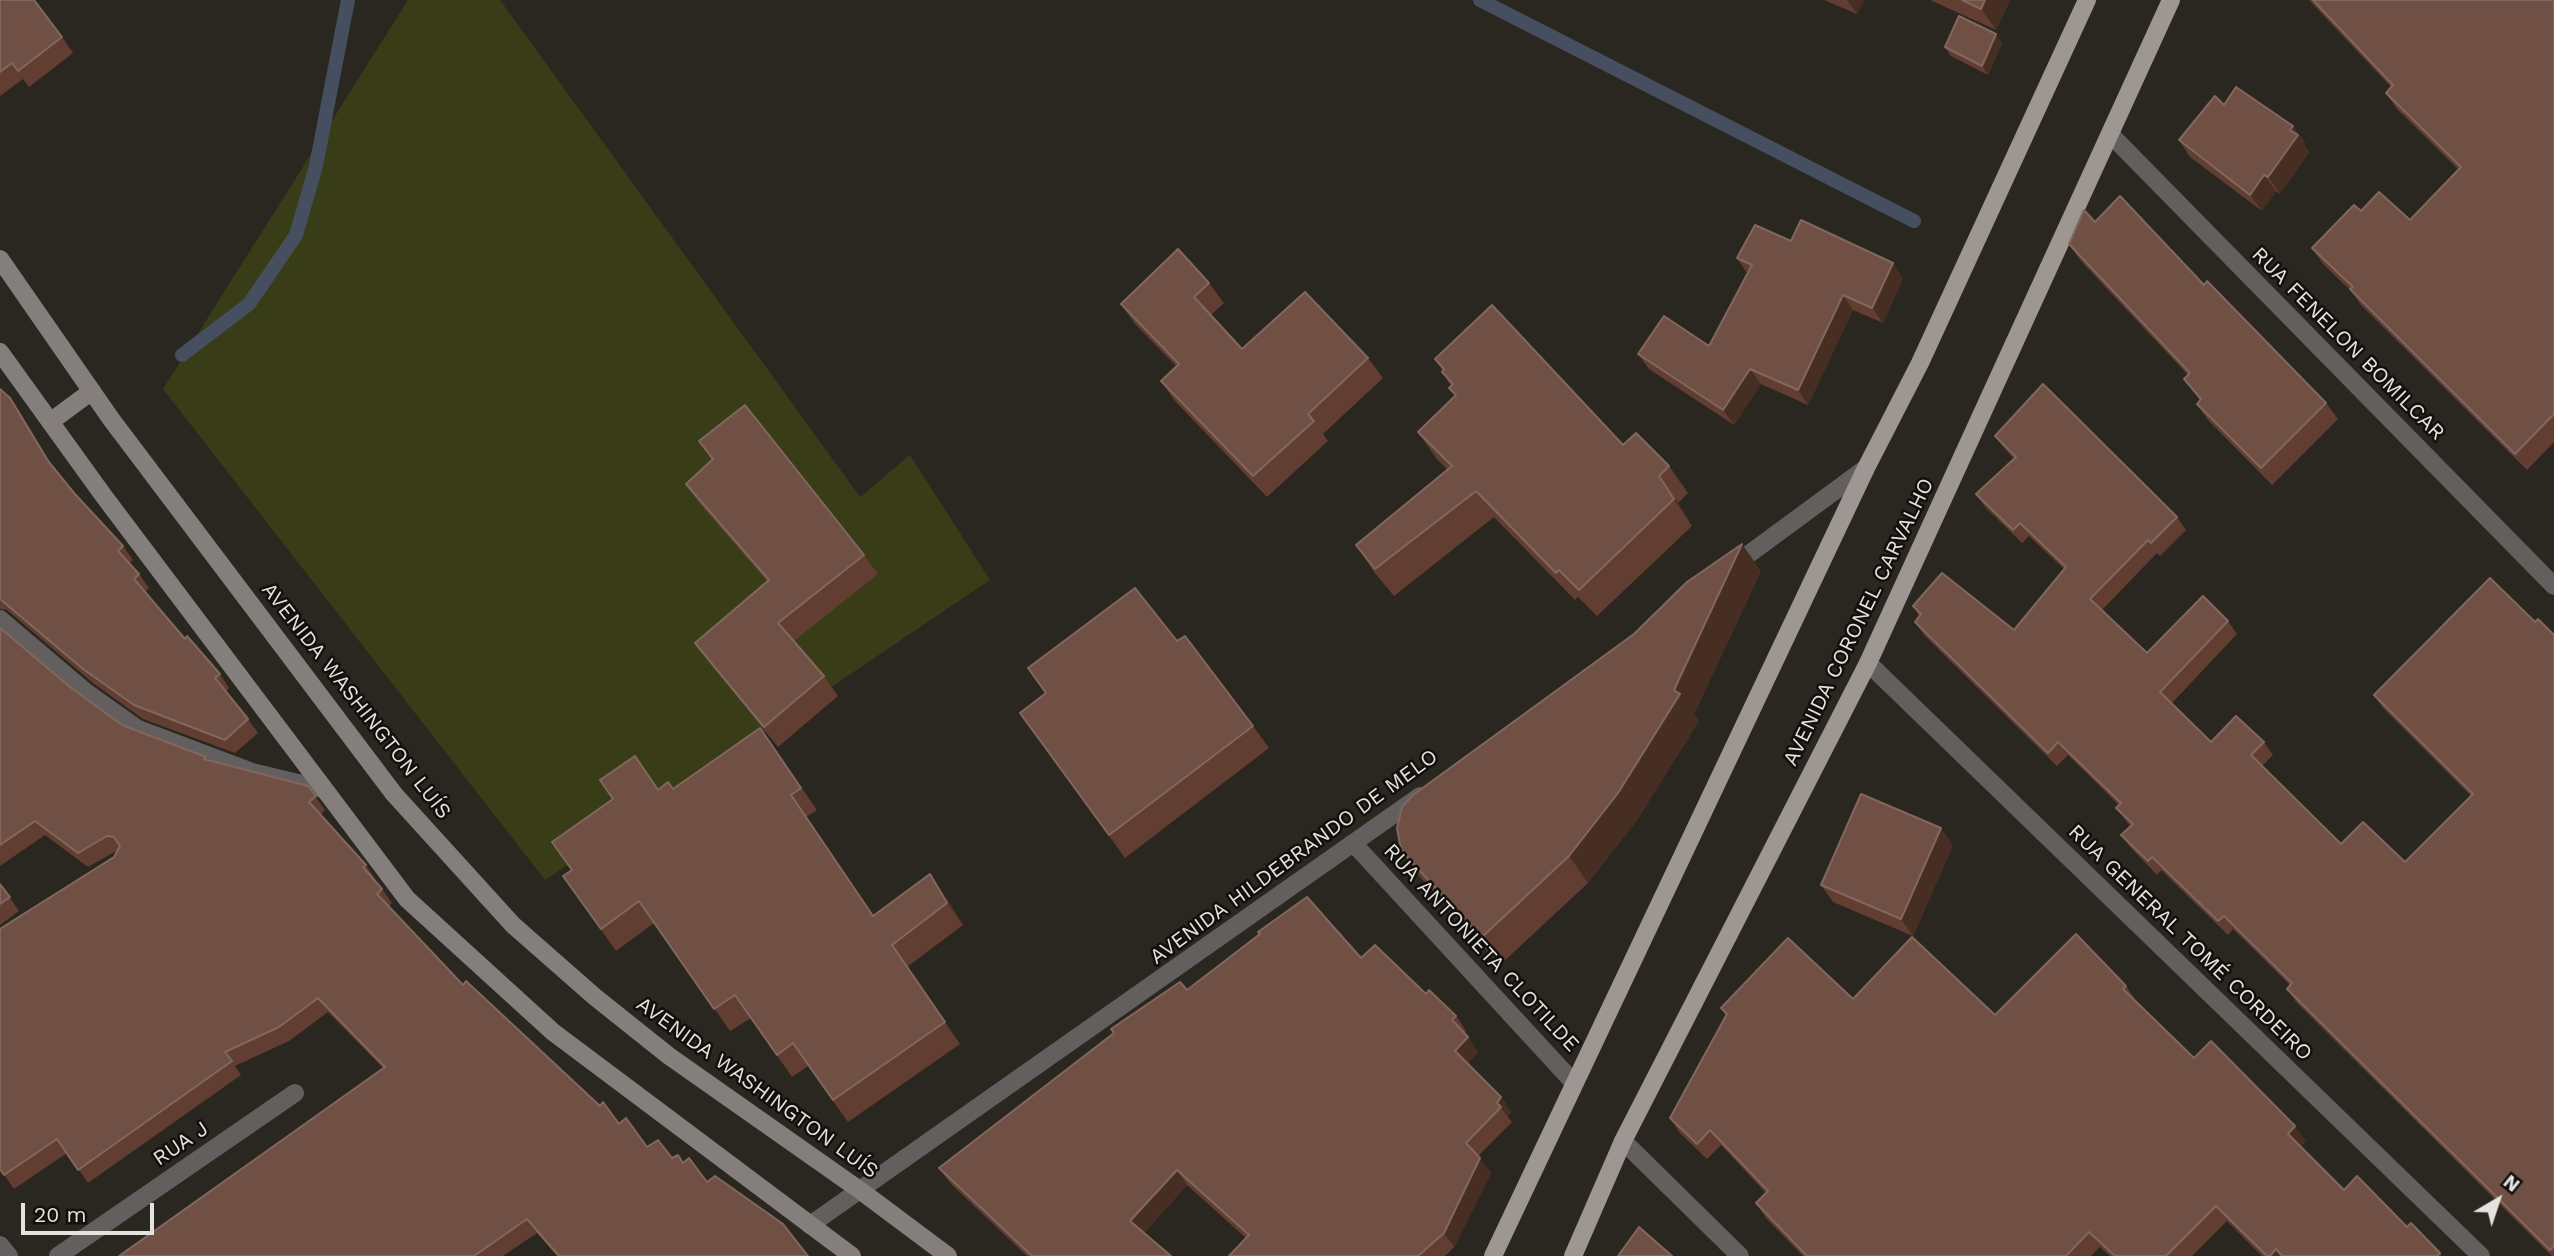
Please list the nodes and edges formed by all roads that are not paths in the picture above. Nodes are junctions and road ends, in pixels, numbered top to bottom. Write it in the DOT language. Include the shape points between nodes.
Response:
graph roads {
  1 [pos="2087,0"];
  2 [pos="2171,0"];
  3 [pos="2110,134"];
  4 [pos="0,259"];
  5 [pos="5,278"];
  6 [pos="0,352"];
  7 [pos="92,391"];
  8 [pos="50,422"];
  9 [pos="1866,468"];
  10 [pos="1721,574"];
  11 [pos="2554,586"];
  12 [pos="0,619"];
  13 [pos="1868,663"];
  14 [pos="1432,787"];
  15 [pos="323,789"];
  16 [pos="1354,844"];
  17 [pos="1574,1083"];
  18 [pos="295,1093"];
  19 [pos="1623,1141"];
  20 [pos="861,1191"];
  21 [pos="810,1225"];
  22 [pos="0,1245"];
  23 [pos="9,1256"];
  24 [pos="58,1256"];
  25 [pos="852,1256"];
  26 [pos="948,1256"];
  27 [pos="1493,1256"];
  28 [pos="1573,1256"];
  29 [pos="1740,1256"];
  30 [pos="2481,1256"];
  1 -- 9 [label="main road" via="1920,363"];
  2 -- 3 [label="main road, AVENIDA CORONEL CARVALHO"];
  3 -- 11 [label="street, RUA FENELON BOMILCAR"];
  3 -- 13 [label="main road, AVENIDA CORONEL CARVALHO"];
  4 -- 5 [label="street, AVENIDA WASHINGTON LUÍS"];
  5 -- 7 [label="street, AVENIDA WASHINGTON LUÍS"];
  6 -- 8 [label="street"];
  7 -- 8 [label="street"];
  7 -- 20 [label="street, AVENIDA WASHINGTON LUÍS" via="394,794 513,925 668,1056"];
  8 -- 15 [label="street"];
  9 -- 10 [label="street"];
  9 -- 17 [label="main road"];
  12 -- 15 [label="street" via="138,729 252,772"];
  13 -- 19 [label="main road, AVENIDA CORONEL CARVALHO"];
  13 -- 30 [label="street, RUA GENERAL TOMÉ CORDEIRO"];
  14 -- 16 [label="street, AVENIDA HILDEBRANDO DE MELO"];
  15 -- 21 [label="street" via="407,899 553,1032"];
  16 -- 17 [label="street, RUA ANTONIETA CLOTILDE"];
  16 -- 20 [label="street, AVENIDA HILDEBRANDO DE MELO"];
  17 -- 27 [label="main road"];
  18 -- 24 [label="street, RUA J"];
  19 -- 28 [label="main road, AVENIDA CORONEL CARVALHO"];
  19 -- 29 [label="street"];
  20 -- 21 [label="street, AVENIDA HILDEBRANDO DE MELO"];
  20 -- 26 [label="street, AVENIDA WASHINGTON LUÍS"];
  21 -- 25 [label="street"];
  22 -- 23 [label="street"];
}
